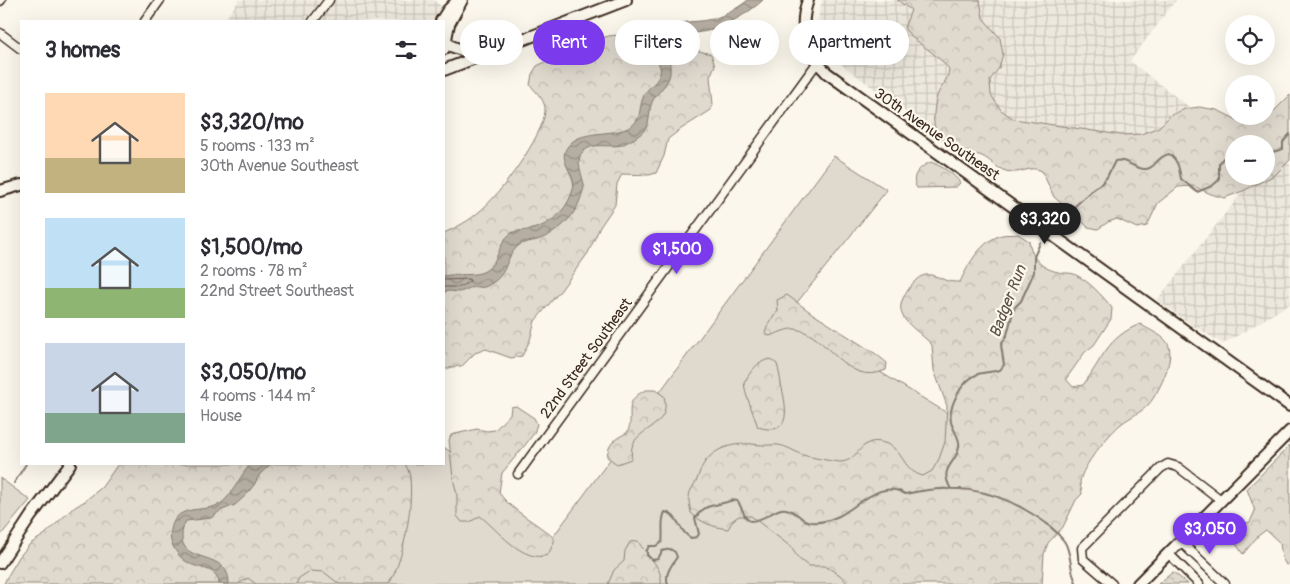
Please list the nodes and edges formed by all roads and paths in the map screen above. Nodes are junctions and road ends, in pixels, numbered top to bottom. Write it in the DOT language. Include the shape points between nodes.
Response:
graph roads {
  1 [pos="160,0"];
  2 [pos="329,0"];
  3 [pos="458,0"];
  4 [pos="462,0"];
  5 [pos="626,0"];
  6 [pos="808,0"];
  7 [pos="146,20"];
  8 [pos="314,20"];
  9 [pos="442,20"];
  10 [pos="804,20"];
  11 [pos="0,33"];
  12 [pos="523,40"];
  13 [pos="445,44"];
  14 [pos="20,48"];
  15 [pos="460,49"];
  16 [pos="460,64"];
  17 [pos="817,65"];
  18 [pos="820,65"];
  19 [pos="445,70"];
  20 [pos="20,185"];
  21 [pos="0,191"];
  22 [pos="1290,406"];
  23 [pos="1290,431"];
  24 [pos="69,465"];
  25 [pos="518,474"];
  26 [pos="1221,500"];
  27 [pos="1180,541"];
  28 [pos="1168,553"];
  29 [pos="0,562"];
  30 [pos="1112,584"];
  31 [pos="1138,584"];
  32 [pos="1199,584"];
  33 [pos="1225,584"];
  1 -- 7 [label="street"];
  2 -- 8 [label="street"];
  3 -- 9 [label="street"];
  4 -- 13 [label="street" via="452,17"];
  5 -- 12 [label="street"];
  6 -- 10 [label="street, 30th Avenue Southeast"];
  11 -- 14 [label="street"];
  13 -- 15 [label="street"];
  16 -- 19 [label="street"];
  17 -- 25 [label="street, 22nd Street Southeast"];
  18 -- 22 [label="street, 30th Avenue Southeast" via="852,93"];
  20 -- 21 [label="street"];
  23 -- 26 [label="street"];
  24 -- 29 [label="street"];
  26 -- 27 [label="street"];
  26 -- 30 [label="street" via="1178,467 1168,464 1160,468 1082,548 1083,559"];
  27 -- 28 [label="street"];
  27 -- 33 [label="street"];
  28 -- 31 [label="street"];
  28 -- 32 [label="street"];
}
